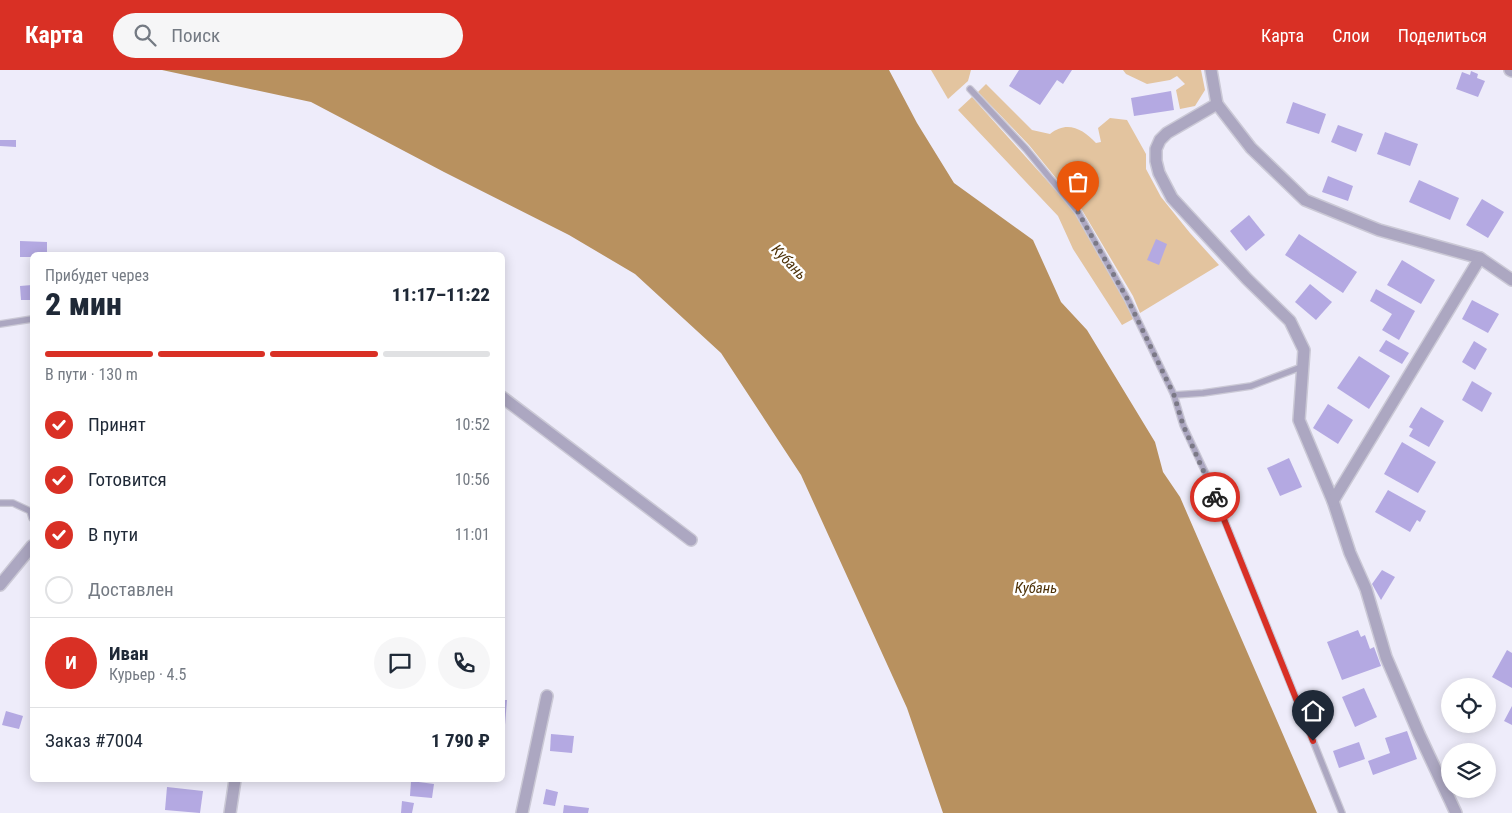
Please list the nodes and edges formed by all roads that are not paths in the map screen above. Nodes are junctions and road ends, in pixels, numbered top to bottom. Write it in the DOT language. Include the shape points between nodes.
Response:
graph roads {
  1 [pos="1211,70"];
  2 [pos="970,89"];
  3 [pos="1217,104"];
  4 [pos="1480,258"];
  5 [pos="1512,280"];
  6 [pos="0,317"];
  7 [pos="30,319"];
  8 [pos="0,324"];
  9 [pos="1304,366"];
  10 [pos="1174,395"];
  11 [pos="505,399"];
  12 [pos="1333,501"];
  13 [pos="0,503"];
  14 [pos="30,511"];
  15 [pos="691,540"];
  16 [pos="30,548"];
  17 [pos="0,585"];
  18 [pos="547,696"];
  19 [pos="235,782"];
  20 [pos="230,813"];
  21 [pos="522,813"];
  22 [pos="1342,813"];
  23 [pos="1456,813"];
  1 -- 3 [label="street"];
  2 -- 10 [label="lane" via="1078,212 1128,300"];
  3 -- 4 [label="street" via="1251,148 1305,200 1379,230"];
  3 -- 9 [label="street" via="1160,140 1156,149 1159,173 1172,198 1290,321 1304,350"];
  4 -- 5 [label="street"];
  4 -- 12 [label="street"];
  6 -- 8 [label="lane"];
  7 -- 8 [label="lane"];
  9 -- 10 [label="lane" via="1251,386"];
  9 -- 12 [label="street" via="1299,420"];
  10 -- 22 [label="lane" via="1183,425 1206,474"];
  11 -- 15 [label="street"];
  12 -- 23 [label="street" via="1366,589 1386,658"];
  13 -- 14 [label="lane" via="14,503"];
  16 -- 17 [label="street"];
  18 -- 21 [label="street"];
  19 -- 20 [label="street"];
}
